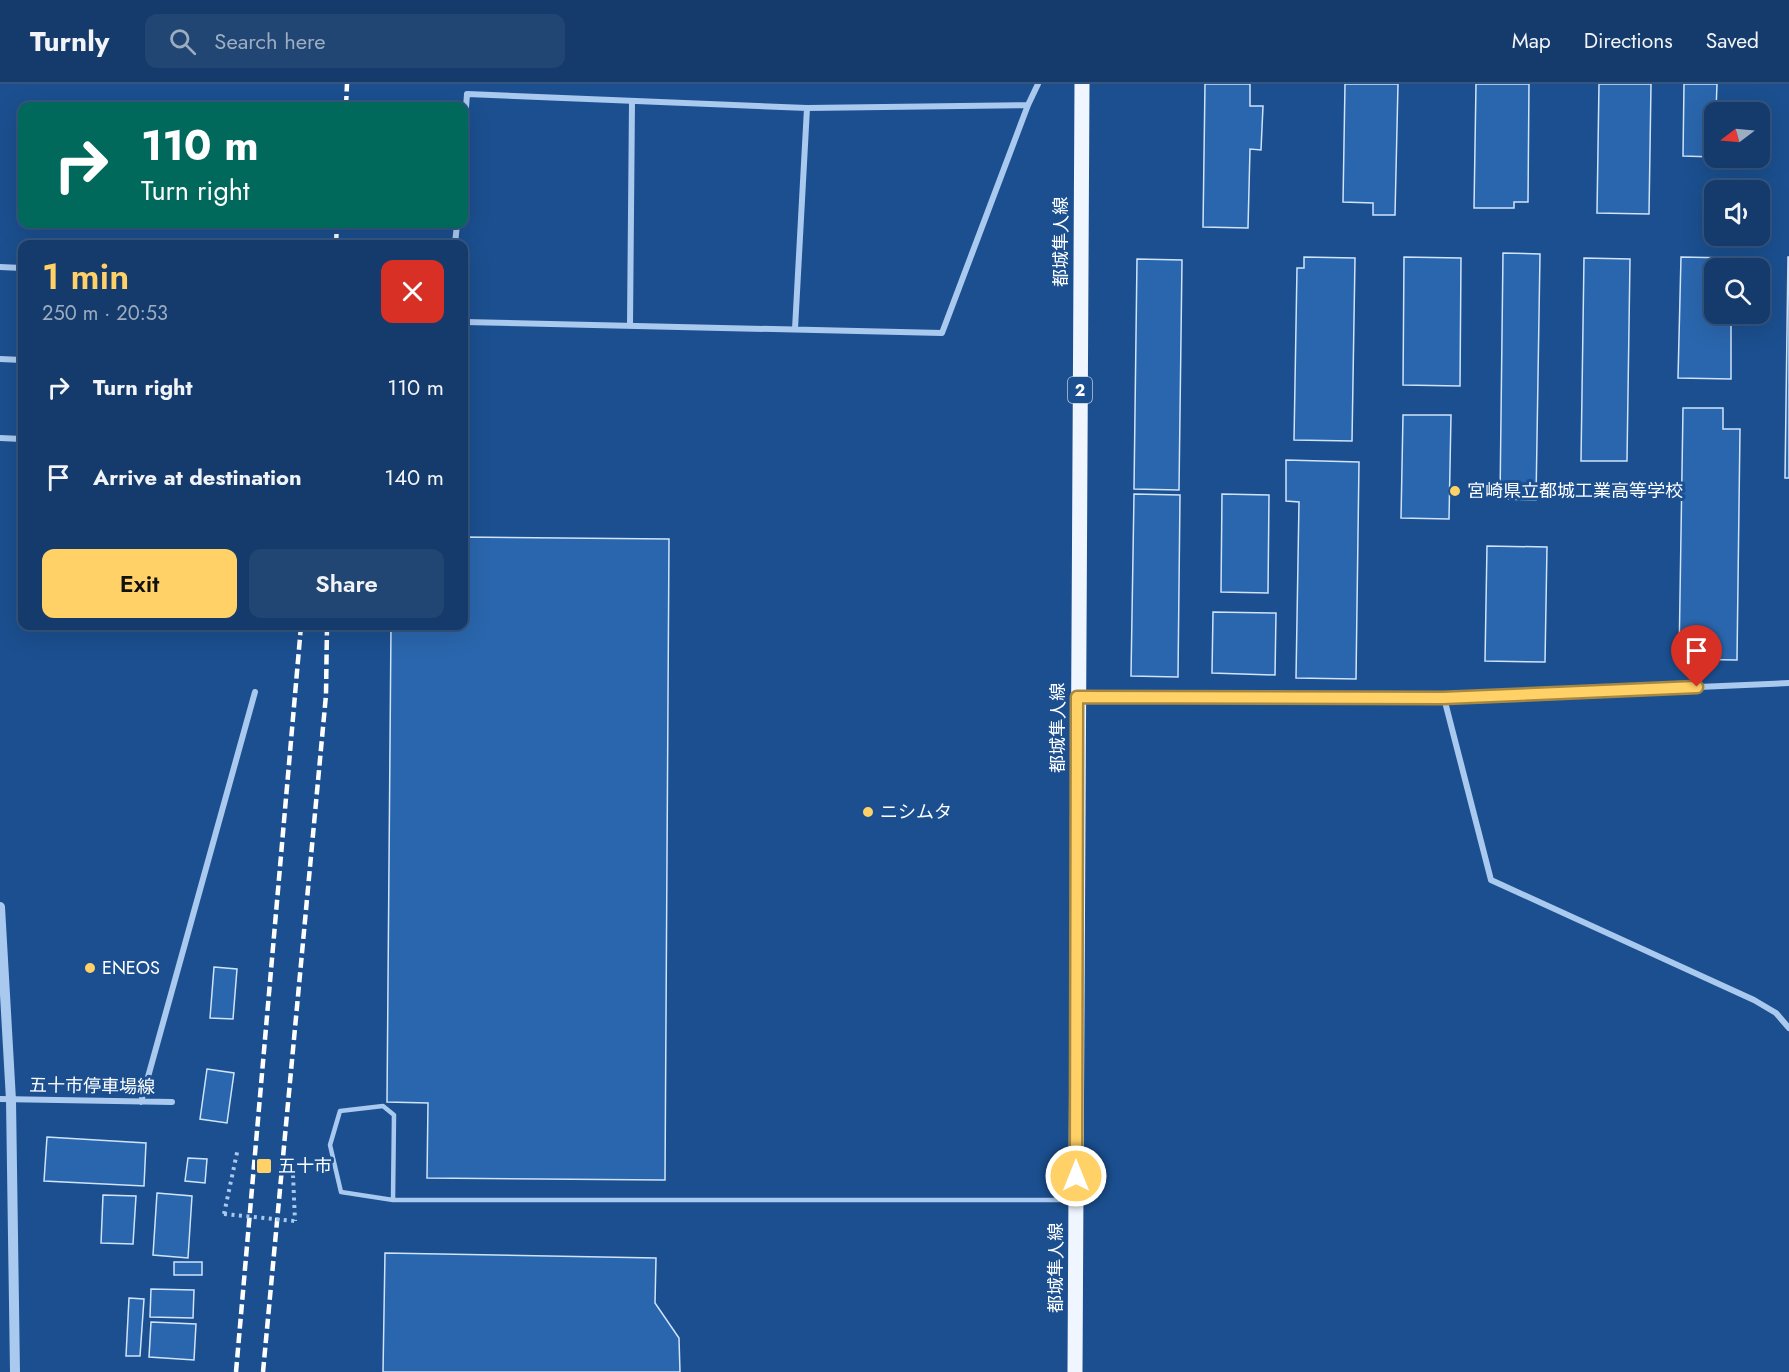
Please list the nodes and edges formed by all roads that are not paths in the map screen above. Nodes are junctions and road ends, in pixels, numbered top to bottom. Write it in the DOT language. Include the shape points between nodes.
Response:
graph roads {
  1 [pos="1038,84"];
  2 [pos="1082,84"];
  3 [pos="632,101"];
  4 [pos="466,102"];
  5 [pos="1028,105"];
  6 [pos="807,108"];
  7 [pos="0,267"];
  8 [pos="18,268"];
  9 [pos="468,322"];
  10 [pos="630,325"];
  11 [pos="795,329"];
  12 [pos="0,360"];
  13 [pos="18,360"];
  14 [pos="0,438"];
  15 [pos="18,439"];
  16 [pos="1789,683"];
  17 [pos="255,692"];
  18 [pos="1077,697"];
  19 [pos="1443,698"];
  20 [pos="0,906"];
  21 [pos="1789,1028"];
  22 [pos="5,1099"];
  23 [pos="141,1102"];
  24 [pos="172,1102"];
  25 [pos="393,1200"];
  26 [pos="1076,1200"];
  27 [pos="15,1372"];
  28 [pos="1075,1372"];
  1 -- 5 [label="street"];
  2 -- 18 [label="main road, 都城隼人線 / 2"];
  3 -- 4 [label="street" via="466,94"];
  3 -- 6 [label="street"];
  3 -- 10 [label="street"];
  5 -- 6 [label="street"];
  5 -- 11 [label="street" via="942,333"];
  6 -- 11 [label="street"];
  7 -- 8 [label="street"];
  9 -- 10 [label="street"];
  10 -- 11 [label="street"];
  12 -- 13 [label="street"];
  14 -- 15 [label="street"];
  16 -- 19 [label="street"];
  17 -- 23 [label="street"];
  18 -- 19 [label="street"];
  18 -- 26 [label="main road, 都城隼人線 / 2"];
  19 -- 21 [label="street" via="1491,879 1754,1000 1776,1013"];
  20 -- 22 [label="street"];
  22 -- 23 [label="street, 五十市停車場線"];
  22 -- 27 [label="street"];
  23 -- 24 [label="street, 五十市停車場線"];
  25 -- 25 [label="lane" via="342,1192 330,1145 340,1112 382,1106 394,1115"];
  25 -- 26 [label="lane"];
  26 -- 28 [label="main road, 都城隼人線 / 2"];
}
